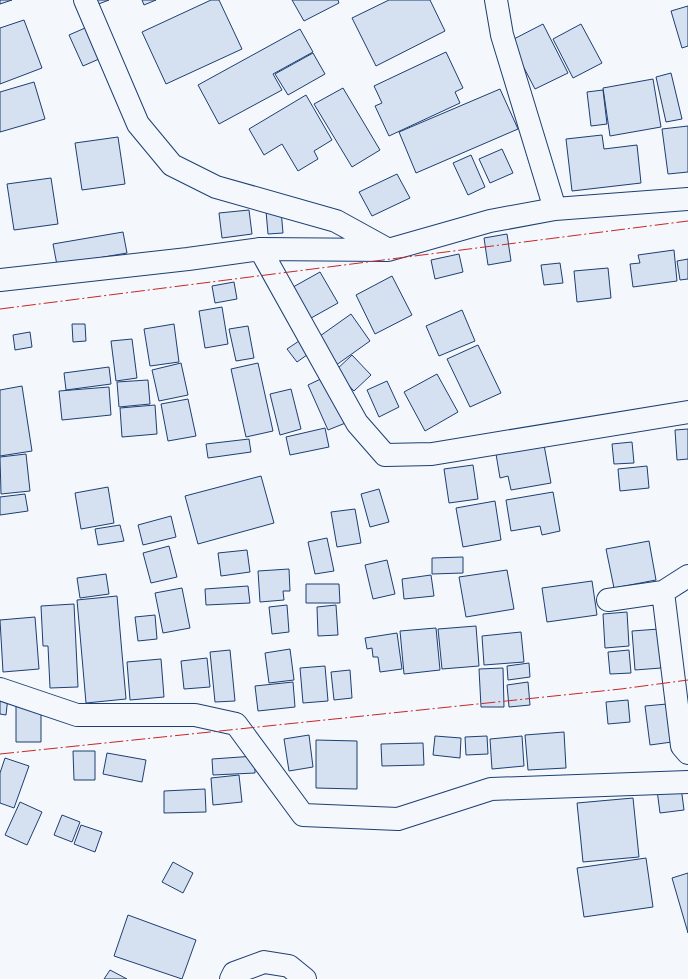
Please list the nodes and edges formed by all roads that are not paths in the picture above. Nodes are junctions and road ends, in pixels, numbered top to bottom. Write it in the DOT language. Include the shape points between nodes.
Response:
graph roads {
  1 [pos="85,0"];
  2 [pos="496,0"];
  3 [pos="688,199"];
  4 [pos="554,209"];
  5 [pos="260,249"];
  6 [pos="388,250"];
  7 [pos="0,280"];
  8 [pos="688,412"];
  9 [pos="688,576"];
  10 [pos="663,592"];
  11 [pos="608,600"];
  12 [pos="0,689"];
  13 [pos="688,754"];
  14 [pos="688,782"];
  15 [pos="231,979"];
  16 [pos="305,979"];
  1 -- 6 [label="street" via="138,124 172,165 216,187 336,221"];
  2 -- 4 [label="street" via="502,35"];
  3 -- 4 [label="street"];
  4 -- 6 [label="street" via="490,221"];
  5 -- 6 [label="street"];
  5 -- 7 [label="street"];
  5 -- 8 [label="street" via="357,423 385,455 432,454"];
  9 -- 10 [label="street"];
  10 -- 11 [label="street"];
  10 -- 13 [label="street" via="682,746"];
  12 -- 14 [label="street" via="78,715 195,715 236,724 303,814 398,819 490,790"];
  15 -- 16 [label="street" via="234,973 264,962 289,966"];
}
